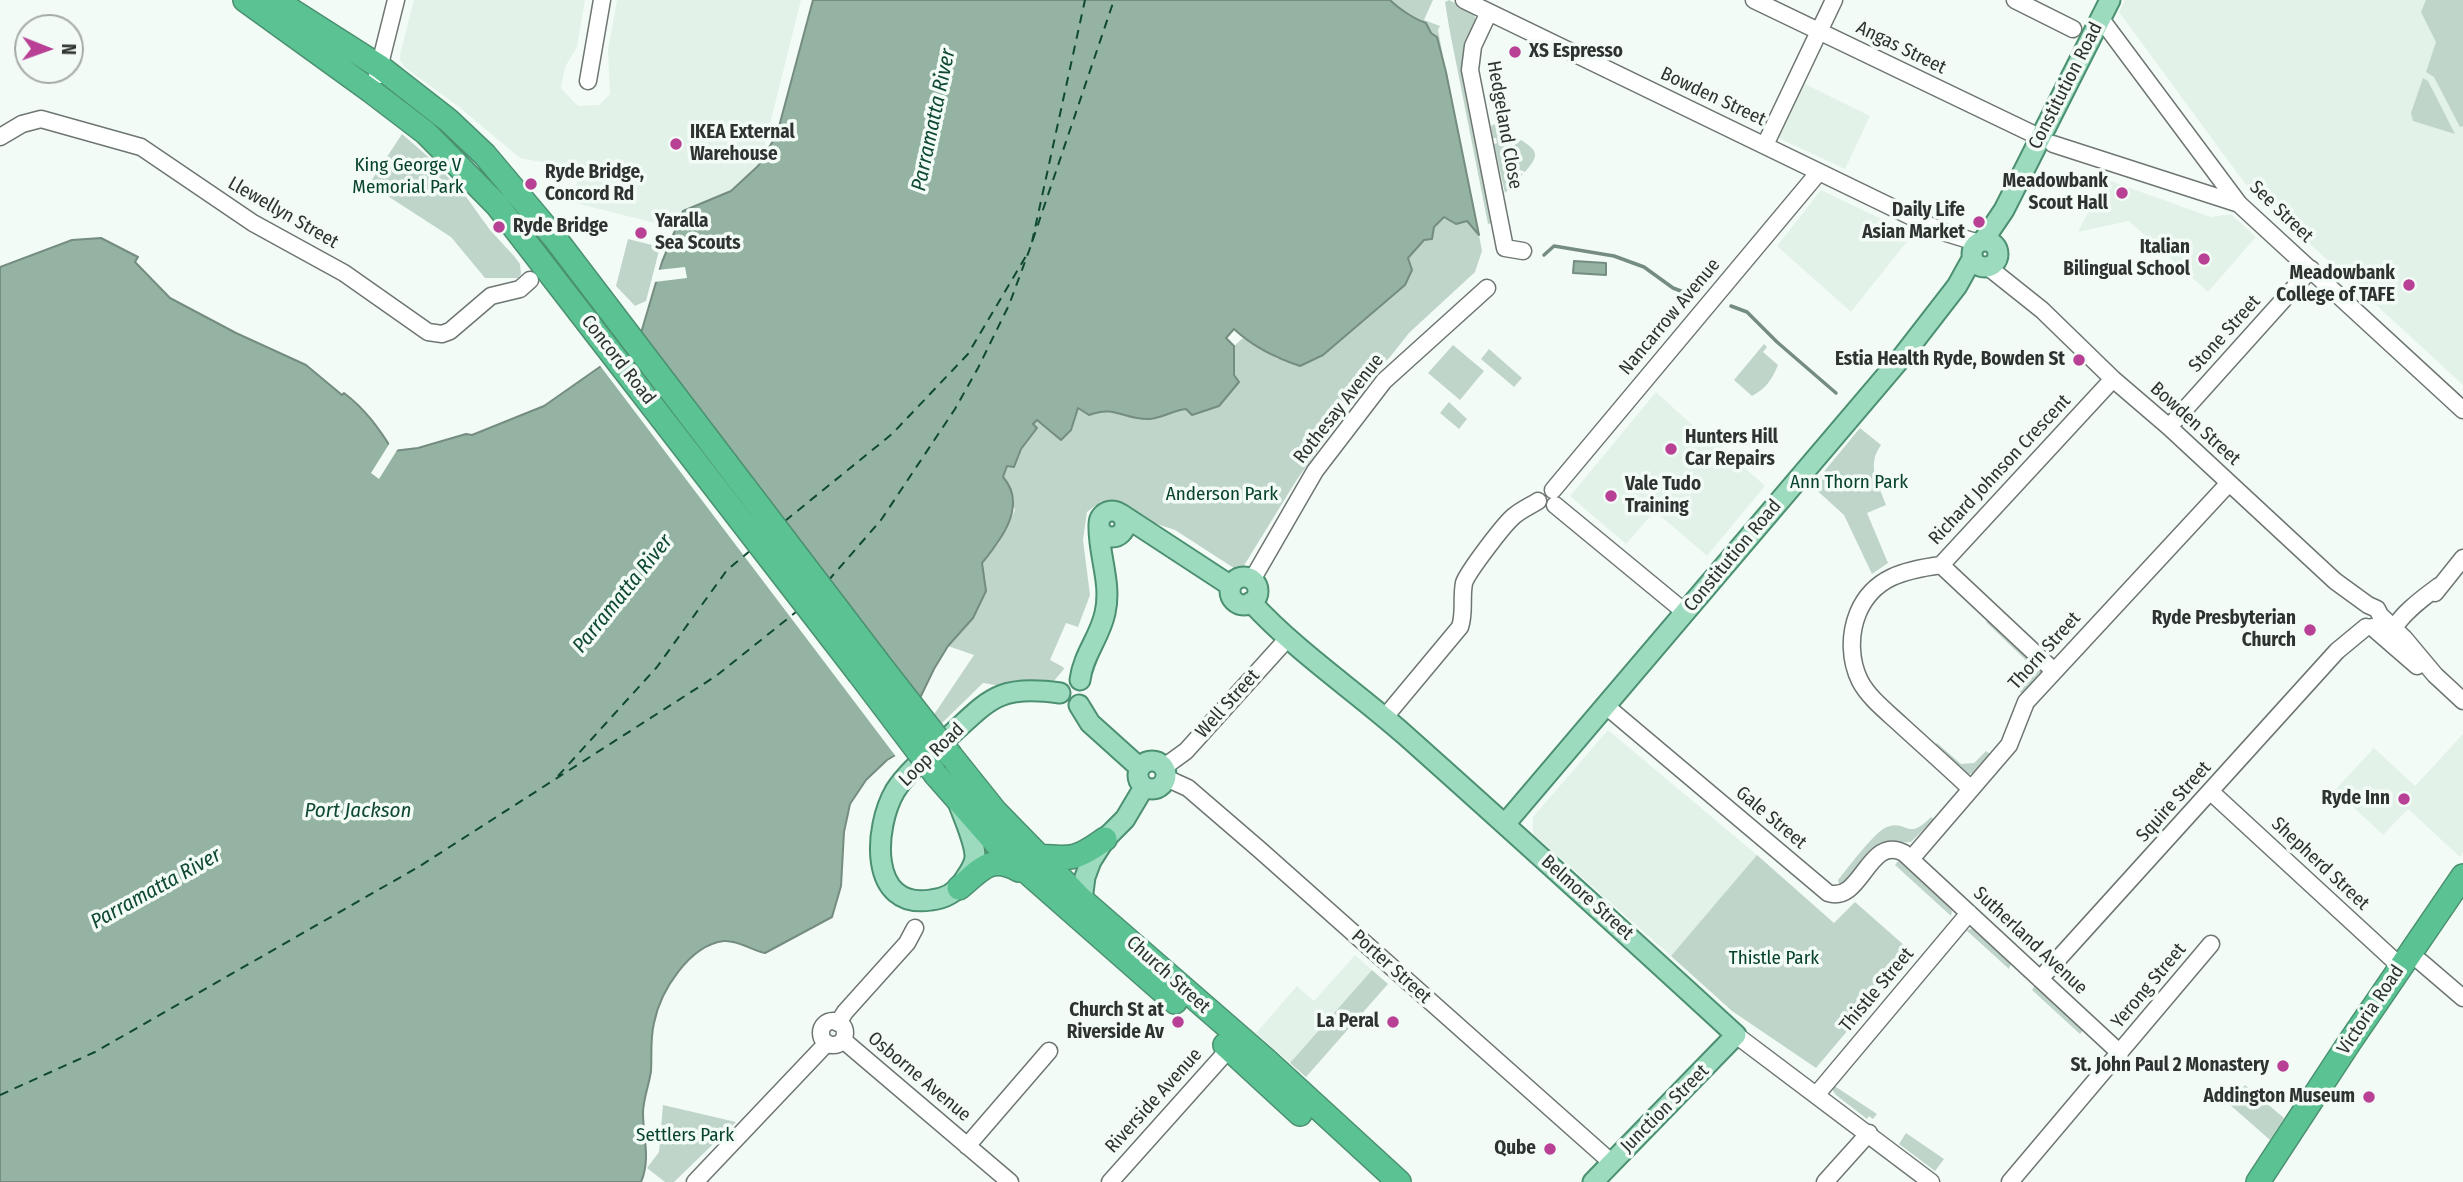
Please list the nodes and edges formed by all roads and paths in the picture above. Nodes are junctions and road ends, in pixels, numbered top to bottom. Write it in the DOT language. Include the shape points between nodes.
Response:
graph roads {
  1 [pos="244,0"];
  2 [pos="275,0"];
  3 [pos="396,0"];
  4 [pos="602,0"];
  5 [pos="1464,0"];
  6 [pos="1754,0"];
  7 [pos="1834,0"];
  8 [pos="2015,0"];
  9 [pos="2110,0"];
  10 [pos="1489,12"];
  11 [pos="2101,19"];
  12 [pos="2074,29"];
  13 [pos="1820,32"];
  14 [pos="380,67"];
  15 [pos="588,81"];
  16 [pos="371,91"];
  17 [pos="2031,133"];
  18 [pos="0,137"];
  19 [pos="2053,144"];
  20 [pos="1765,145"];
  21 [pos="1819,172"];
  22 [pos="2239,204"];
  23 [pos="1523,251"];
  24 [pos="1983,254"];
  25 [pos="2311,269"];
  26 [pos="535,270"];
  27 [pos="1487,288"];
  28 [pos="608,328"];
  29 [pos="2113,379"];
  30 [pos="2463,410"];
  31 [pos="2169,427"];
  32 [pos="2229,483"];
  33 [pos="1554,497"];
  34 [pos="1120,527"];
  35 [pos="2463,558"];
  36 [pos="1104,562"];
  37 [pos="1941,565"];
  38 [pos="1252,580"];
  39 [pos="1230,586"];
  40 [pos="1251,603"];
  41 [pos="1686,613"];
  42 [pos="2367,617"];
  43 [pos="2399,633"];
  44 [pos="1288,638"];
  45 [pos="2054,671"];
  46 [pos="2430,673"];
  47 [pos="1080,680"];
  48 [pos="1060,693"];
  49 [pos="2463,701"];
  50 [pos="1079,705"];
  51 [pos="1606,706"];
  52 [pos="1385,717"];
  53 [pos="951,756"];
  54 [pos="1165,773"];
  55 [pos="936,775"];
  56 [pos="1142,777"];
  57 [pos="1971,789"];
  58 [pos="2211,792"];
  59 [pos="958,801"];
  60 [pos="1505,824"];
  61 [pos="1105,839"];
  62 [pos="1911,859"];
  63 [pos="1032,865"];
  64 [pos="2463,876"];
  65 [pos="959,888"];
  66 [pos="1082,900"];
  67 [pos="2463,900"];
  68 [pos="1969,913"];
  69 [pos="915,928"];
  70 [pos="2211,944"];
  71 [pos="2411,964"];
  72 [pos="2040,979"];
  73 [pos="2463,998"];
  74 [pos="838,1023"];
  75 [pos="1736,1035"];
  76 [pos="843,1040"];
  77 [pos="827,1043"];
  78 [pos="1229,1049"];
  79 [pos="1049,1051"];
  80 [pos="2120,1053"];
  81 [pos="1817,1094"];
  82 [pos="1869,1133"];
  83 [pos="967,1146"];
  84 [pos="1611,1162"];
  85 [pos="695,1182"];
  86 [pos="1010,1182"];
  87 [pos="1110,1182"];
  88 [pos="1375,1182"];
  89 [pos="1399,1182"];
  90 [pos="1593,1182"];
  91 [pos="1825,1182"];
  92 [pos="1931,1182"];
  93 [pos="2010,1182"];
  94 [pos="2258,1182"];
  95 [pos="2276,1182"];
  1 -- 16 [label="highway, Concord Road"];
  2 -- 14 [label="highway, Concord Road"];
  3 -- 14 [label="street"];
  4 -- 15 [label="street"];
  5 -- 10 [label="street, Bowden Street"];
  6 -- 13 [label="street, Angas Street"];
  7 -- 13 [label="street"];
  8 -- 12 [label="street"];
  9 -- 11 [label="main road, Constitution Road"];
  10 -- 20 [label="street, Bowden Street"];
  10 -- 23 [label="street, Hedgeland Close" via="1473,46 1469,70 1500,255"];
  11 -- 22 [label="street, See Street"];
  11 -- 24 [label="main road, Constitution Road"];
  13 -- 17 [label="street, Angas Street"];
  13 -- 20 [label="street"];
  14 -- 16 [label="street"];
  14 -- 28 [label="highway, Concord Road" via="485,155 554,237"];
  16 -- 26 [label="highway, Concord Road" via="426,134 497,205"];
  18 -- 26 [label="street, Llewellyn Street" via="41,119 141,147 253,223 344,272 428,332 450,331 491,296 520,289"];
  19 -- 22 [label="street"];
  20 -- 21 [label="street, Bowden Street"];
  21 -- 24 [label="street, Bowden Street"];
  21 -- 33 [label="street, Nancarrow Avenue"];
  22 -- 25 [label="street, See Street"];
  24 -- 29 [label="street, Bowden Street"];
  24 -- 41 [label="main road, Constitution Road"];
  25 -- 30 [label="street, See Street"];
  25 -- 31 [label="street, Stone Street"];
  26 -- 28 [label="highway, Concord Road"];
  27 -- 38 [label="street, Rothesay Avenue" via="1384,381 1315,471"];
  28 -- 53 [label="highway, Concord Road, bridge"];
  28 -- 55 [label="highway, Concord Road, bridge"];
  29 -- 31 [label="street, Bowden Street"];
  29 -- 37 [label="street, Richard Johnson Crescent"];
  31 -- 32 [label="street, Bowden Street"];
  32 -- 42 [label="street, Bowden Street" via="2335,581"];
  32 -- 45 [label="street, Thorn Street"];
  33 -- 41 [label="street"];
  33 -- 52 [label="street" via="1545,508 1538,501 1513,516 1470,571 1460,627"];
  34 -- 36 [label="main road"];
  34 -- 36 [label="main road" via="1112,510 1104,513 1099,524"];
  34 -- 39 [label="main road" via="1150,534"];
  35 -- 43 [label="street"];
  36 -- 47 [label="main road" via="1106,611 1085,656"];
  37 -- 45 [label="street"];
  37 -- 57 [label="street, Richard Johnson Crescent" via="1900,572 1877,586 1856,618 1853,657 1867,691"];
  38 -- 39 [label="main road" via="1240,578"];
  38 -- 40 [label="main road" via="1257,591"];
  39 -- 40 [label="main road" via="1235,602"];
  40 -- 44 [label="main road, Belmore Street"];
  41 -- 51 [label="main road, Constitution Road"];
  42 -- 43 [label="street, Bowden Street"];
  42 -- 46 [label="street, Bowden Street"];
  42 -- 58 [label="street, Squire Street"];
  43 -- 46 [label="street, Bowden Street"];
  44 -- 52 [label="main road, Belmore Street"];
  44 -- 54 [label="street, Well Street"];
  45 -- 57 [label="street, Thorn Street" via="2026,702 2010,745"];
  46 -- 49 [label="street, Bowden Street"];
  47 -- 48 [label="main road" via="1066,681"];
  47 -- 50 [label="main road" via="1087,691"];
  48 -- 50 [label="main road" via="1070,706"];
  48 -- 65 [label="main road, Loop Road" via="1017,690 995,697 933,751 894,794 880,840 888,880 900,894 915,901 939,899"];
  50 -- 56 [label="main road" via="1090,723"];
  51 -- 60 [label="main road, Constitution Road"];
  51 -- 62 [label="street, Gale Street" via="1828,892 1836,895 1849,890 1886,850 1900,850"];
  52 -- 60 [label="main road, Belmore Street"];
  53 -- 63 [label="highway, Church Street"];
  54 -- 56 [label="main road" via="1163,784 1150,790"];
  54 -- 84 [label="street, Porter Street" via="1232,826"];
  55 -- 59 [label="highway, Church Street"];
  56 -- 61 [label="main road" via="1125,819"];
  57 -- 62 [label="street, Thorn Street"];
  58 -- 71 [label="street, Shepherd Street"];
  58 -- 72 [label="street, Squire Street"];
  59 -- 63 [label="highway, Church Street" via="981,828"];
  59 -- 65 [label="main road" via="975,853"];
  60 -- 75 [label="main road, Belmore Street"];
  61 -- 63 [label="highway" via="1074,858"];
  61 -- 66 [label="main road" via="1088,868"];
  62 -- 68 [label="street, Sutherland Avenue"];
  63 -- 65 [label="highway" via="995,862"];
  63 -- 66 [label="highway, Church Street"];
  63 -- 78 [label="highway, Church Street"];
  64 -- 71 [label="highway, Victoria Road"];
  66 -- 89 [label="highway, Church Street"];
  67 -- 71 [label="highway, Victoria Road"];
  68 -- 72 [label="street, Sutherland Avenue"];
  68 -- 81 [label="street, Thistle Street"];
  69 -- 74 [label="street"];
  70 -- 80 [label="street, Yerong Street"];
  71 -- 73 [label="street, Shepherd Street"];
  71 -- 94 [label="highway, Victoria Road"];
  71 -- 95 [label="highway, Victoria Road"];
  72 -- 80 [label="street, Sutherland Avenue"];
  74 -- 76 [label="street" via="845,1031"];
  74 -- 77 [label="street" via="821,1028 819,1035"];
  75 -- 81 [label="street, Belmore Street"];
  75 -- 84 [label="main road, Junction Street"];
  76 -- 77 [label="street"];
  76 -- 83 [label="street, Osborne Avenue"];
  77 -- 85 [label="street"];
  78 -- 87 [label="street, Riverside Avenue"];
  78 -- 88 [label="highway, Church Street"];
  79 -- 83 [label="street, Osborne Avenue"];
  80 -- 93 [label="street, Yerong Street"];
  81 -- 82 [label="street, Belmore Street"];
  82 -- 91 [label="street"];
  82 -- 92 [label="street, Belmore Street"];
  83 -- 86 [label="street, Osborne Avenue"];
  84 -- 90 [label="main road, Junction Street"];
}
